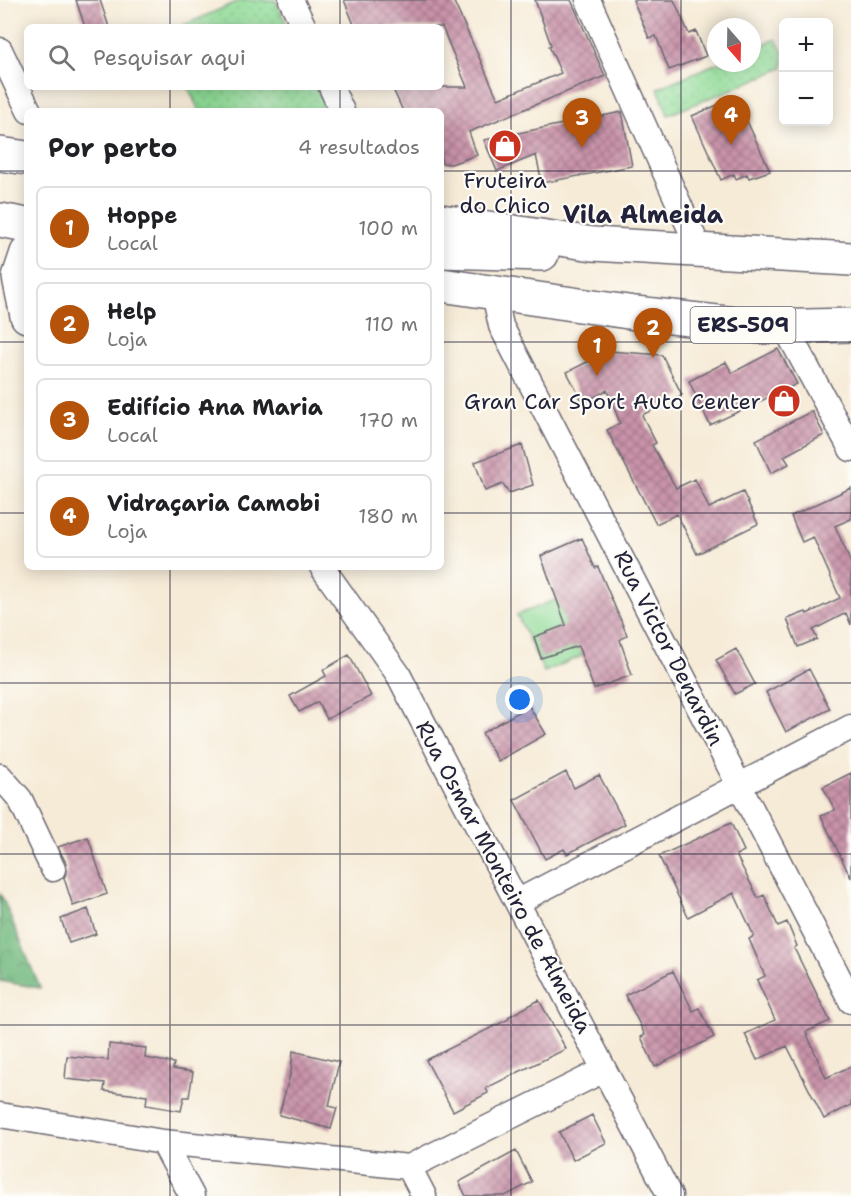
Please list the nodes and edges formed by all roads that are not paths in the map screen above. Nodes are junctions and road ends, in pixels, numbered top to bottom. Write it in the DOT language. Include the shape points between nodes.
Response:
graph roads {
  1 [pos="291,0"];
  2 [pos="588,0"];
  3 [pos="302,24"];
  4 [pos="0,50"];
  5 [pos="332,90"];
  6 [pos="28,108"];
  7 [pos="341,108"];
  8 [pos="0,154"];
  9 [pos="24,158"];
  10 [pos="0,220"];
  11 [pos="444,221"];
  12 [pos="24,224"];
  13 [pos="593,244"];
  14 [pos="444,251"];
  15 [pos="700,251"];
  16 [pos="851,259"];
  17 [pos="24,260"];
  18 [pos="444,285"];
  19 [pos="494,293"];
  20 [pos="24,303"];
  21 [pos="851,325"];
  22 [pos="785,327"];
  23 [pos="851,450"];
  24 [pos="324,570"];
  25 [pos="851,727"];
  26 [pos="0,776"];
  27 [pos="739,785"];
  28 [pos="52,869"];
  29 [pos="517,902"];
  30 [pos="851,1001"];
  31 [pos="604,1070"];
  32 [pos="0,1115"];
  33 [pos="163,1142"];
  34 [pos="409,1167"];
  35 [pos="192,1196"];
  36 [pos="424,1196"];
  37 [pos="670,1196"];
  1 -- 3 [label="street"];
  2 -- 15 [label="street"];
  4 -- 6 [label="street"];
  5 -- 7 [label="street"];
  8 -- 9 [label="highway"];
  10 -- 12 [label="highway"];
  11 -- 13 [label="highway"];
  13 -- 14 [label="highway" via="569,254"];
  13 -- 15 [label="highway"];
  15 -- 16 [label="highway"];
  17 -- 20 [label="highway" via="18,277"];
  18 -- 19 [label="highway, ERS-509"];
  19 -- 22 [label="highway, ERS-509" via="635,313"];
  19 -- 27 [label="street, Rua Victor Denardin" via="501,326"];
  21 -- 22 [label="highway, ERS-509"];
  22 -- 23 [label="street"];
  24 -- 29 [label="street, Rua Osmar Monteiro de Almeida" via="398,674"];
  25 -- 27 [label="street"];
  26 -- 28 [label="street" via="20,799"];
  27 -- 29 [label="street"];
  27 -- 30 [label="street, Rua Victor Denardin"];
  29 -- 31 [label="street, Rua Osmar Monteiro de Almeida"];
  31 -- 34 [label="street"];
  31 -- 37 [label="street, Rua Osmar Monteiro de Almeida"];
  32 -- 33 [label="street"];
  33 -- 34 [label="street"];
  33 -- 35 [label="street"];
  34 -- 36 [label="street"];
}
